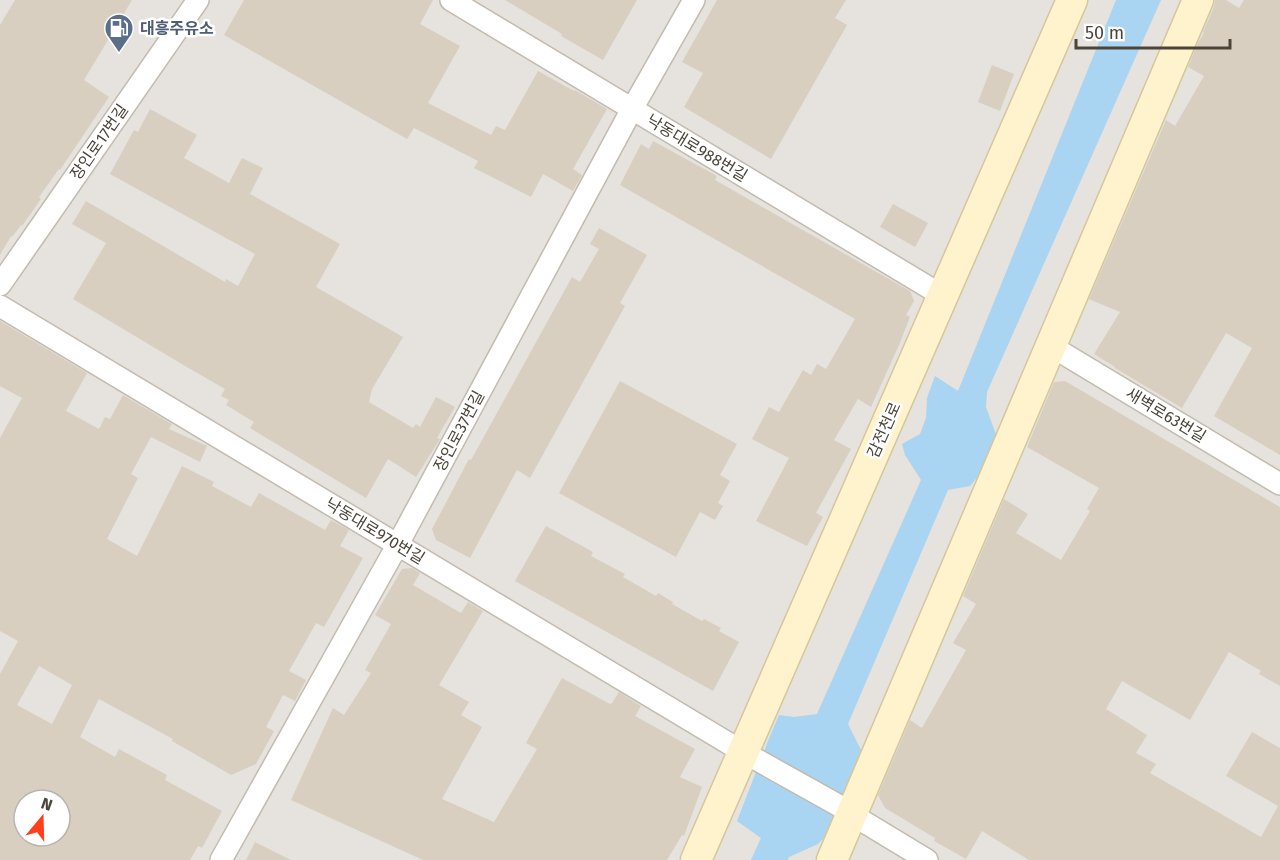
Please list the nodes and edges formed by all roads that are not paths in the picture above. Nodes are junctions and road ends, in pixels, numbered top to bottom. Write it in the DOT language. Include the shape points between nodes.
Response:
graph roads {
  1 [pos="198,0"];
  2 [pos="451,0"];
  3 [pos="694,0"];
  4 [pos="1072,0"];
  5 [pos="1198,0"];
  6 [pos="632,109"];
  7 [pos="0,285"];
  8 [pos="943,296"];
  9 [pos="0,306"];
  10 [pos="1051,346"];
  11 [pos="1280,484"];
  12 [pos="398,544"];
  13 [pos="747,754"];
  14 [pos="848,812"];
  15 [pos="221,860"];
  16 [pos="696,860"];
  17 [pos="832,860"];
  18 [pos="927,860"];
  1 -- 7 [label="street, 장인로17번길"];
  2 -- 6 [label="street, 낙동대로988번길"];
  3 -- 6 [label="street, 장인로37번길"];
  4 -- 8 [label="street, 감전천로"];
  5 -- 10 [label="street"];
  6 -- 8 [label="street, 낙동대로988번길"];
  6 -- 12 [label="street, 장인로37번길"];
  8 -- 13 [label="street, 감전천로"];
  9 -- 12 [label="street, 낙동대로970번길"];
  10 -- 11 [label="street, 새벽로63번길"];
  10 -- 14 [label="street"];
  12 -- 13 [label="street, 낙동대로970번길"];
  12 -- 15 [label="street, 장인로37번길"];
  13 -- 14 [label="street, 낙동대로970번길"];
  13 -- 16 [label="street, 감전천로"];
  14 -- 17 [label="street"];
  14 -- 18 [label="street, 낙동대로970번길"];
}
